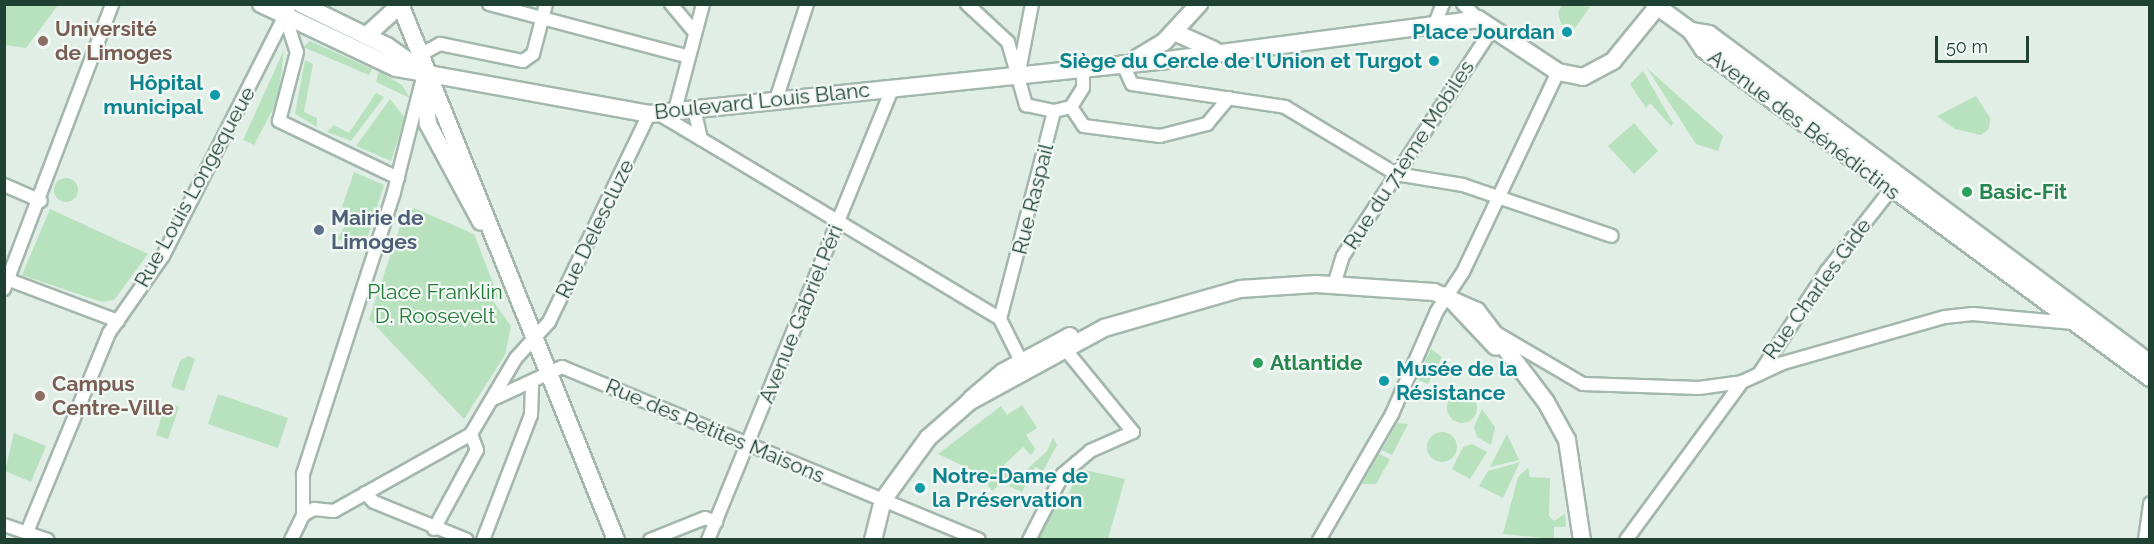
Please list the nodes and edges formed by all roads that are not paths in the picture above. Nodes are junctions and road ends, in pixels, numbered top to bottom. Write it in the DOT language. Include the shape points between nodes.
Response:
graph roads {
  1 [pos="112,4"];
  2 [pos="261,4"];
  3 [pos="301,4"];
  4 [pos="489,4"];
  5 [pos="546,4"];
  6 [pos="670,4"];
  7 [pos="703,4"];
  8 [pos="807,4"];
  9 [pos="967,4"];
  10 [pos="1032,4"];
  11 [pos="1199,4"];
  12 [pos="1443,4"];
  13 [pos="1463,4"];
  14 [pos="400,5"];
  15 [pos="1655,6"];
  16 [pos="288,10"];
  17 [pos="543,17"];
  18 [pos="1485,24"];
  19 [pos="1434,26"];
  20 [pos="694,31"];
  21 [pos="1174,32"];
  22 [pos="1027,35"];
  23 [pos="366,36"];
  24 [pos="1008,42"];
  25 [pos="1218,51"];
  26 [pos="686,56"];
  27 [pos="1122,62"];
  28 [pos="421,64"];
  29 [pos="1083,66"];
  30 [pos="1026,72"];
  31 [pos="1558,72"];
  32 [pos="892,87"];
  33 [pos="1229,98"];
  34 [pos="775,103"];
  35 [pos="1071,107"];
  36 [pos="1054,111"];
  37 [pos="695,112"];
  38 [pos="661,114"];
  39 [pos="701,139"];
  40 [pos="1396,174"];
  41 [pos="398,178"];
  42 [pos="1895,184"];
  43 [pos="4,185"];
  44 [pos="1496,199"];
  45 [pos="41,201"];
  46 [pos="839,222"];
  47 [pos="1612,236"];
  48 [pos="6,282"];
  49 [pos="1334,285"];
  50 [pos="1447,295"];
  51 [pos="1457,310"];
  52 [pos="1000,319"];
  53 [pos="118,321"];
  54 [pos="2071,323"];
  55 [pos="1104,328"];
  56 [pos="1496,333"];
  57 [pos="533,338"];
  58 [pos="1065,349"];
  59 [pos="1507,354"];
  60 [pos="2150,363"];
  61 [pos="1024,366"];
  62 [pos="547,371"];
  63 [pos="1759,374"];
  64 [pos="2150,378"];
  65 [pos="1742,382"];
  66 [pos="532,384"];
  67 [pos="493,399"];
  68 [pos="471,434"];
  69 [pos="749,445"];
  70 [pos="365,493"];
  71 [pos="883,500"];
  72 [pos="2150,503"];
  73 [pos="303,515"];
  74 [pos="716,522"];
  75 [pos="4,525"];
  76 [pos="434,528"];
  77 [pos="27,532"];
  78 [pos="43,539"];
  79 [pos="291,540"];
  80 [pos="467,540"];
  81 [pos="483,540"];
  82 [pos="616,540"];
  83 [pos="650,540"];
  84 [pos="708,540"];
  85 [pos="873,540"];
  86 [pos="979,540"];
  87 [pos="1029,540"];
  88 [pos="1319,540"];
  89 [pos="1582,540"];
  90 [pos="1626,540"];
  91 [pos="2145,540"];
  1 -- 45 [label="street"];
  2 -- 16 [label="main road, Boulevard Louis Blanc"];
  3 -- 23 [label="main road"];
  4 -- 17 [label="street"];
  5 -- 17 [label="street"];
  6 -- 20 [label="street"];
  7 -- 20 [label="street, Rue Delescluze"];
  8 -- 34 [label="street"];
  9 -- 24 [label="street"];
  10 -- 22 [label="street"];
  11 -- 21 [label="main road"];
  12 -- 19 [label="street"];
  13 -- 18 [label="street"];
  14 -- 23 [label="main road"];
  14 -- 28 [label="main road"];
  15 -- 31 [label="main road" via="1600,71 1583,77"];
  15 -- 42 [label="main road, Avenue des Bénédictins" via="1691,31 1703,49"];
  16 -- 28 [label="main road, Boulevard Louis Blanc" via="379,62"];
  16 -- 41 [label="street" via="297,52 279,122"];
  16 -- 53 [label="street, Rue Louis Longequeue" via="229,134 211,152 163,256"];
  17 -- 26 [label="street"];
  17 -- 28 [label="street" via="527,59 514,62 440,44"];
  18 -- 19 [label="main road"];
  18 -- 31 [label="main road"];
  18 -- 40 [label="street, Rue du 71ème Mobiles"];
  19 -- 25 [label="main road"];
  20 -- 26 [label="street, Rue Delescluze"];
  21 -- 25 [label="main road"];
  21 -- 27 [label="main road" via="1154,50"];
  22 -- 24 [label="street"];
  22 -- 30 [label="street"];
  23 -- 28 [label="main road"];
  24 -- 30 [label="street"];
  25 -- 27 [label="main road"];
  26 -- 38 [label="street, Rue Delescluze"];
  27 -- 29 [label="main road, Boulevard Louis Blanc"];
  27 -- 33 [label="street" via="1129,80 1140,86"];
  28 -- 38 [label="main road, Boulevard Louis Blanc"];
  28 -- 41 [label="street"];
  28 -- 57 [label="main road" via="429,124 495,244"];
  29 -- 30 [label="main road, Boulevard Louis Blanc"];
  29 -- 35 [label="street" via="1083,88"];
  30 -- 32 [label="main road, Boulevard Louis Blanc"];
  30 -- 36 [label="street" via="1026,105"];
  31 -- 44 [label="street"];
  32 -- 34 [label="main road, Boulevard Louis Blanc"];
  32 -- 46 [label="street, Avenue Gabriel Péri"];
  33 -- 35 [label="street" via="1208,124 1161,136 1084,126"];
  33 -- 40 [label="street" via="1285,107"];
  34 -- 37 [label="main road, Boulevard Louis Blanc"];
  35 -- 36 [label="street"];
  36 -- 52 [label="street, Rue Raspail"];
  37 -- 38 [label="main road, Boulevard Louis Blanc"];
  37 -- 39 [label="street"];
  38 -- 39 [label="street"];
  38 -- 57 [label="street, Rue Delescluze" via="549,322"];
  39 -- 46 [label="street"];
  40 -- 44 [label="street" via="1463,185"];
  40 -- 49 [label="street, Rue du 71ème Mobiles" via="1343,256"];
  41 -- 73 [label="street" via="303,474"];
  42 -- 54 [label="main road, Avenue des Bénédictins"];
  42 -- 60 [label="main road, Avenue des Bénédictins"];
  42 -- 63 [label="street, Rue Charles Gide" via="1827,272"];
  43 -- 45 [label="street"];
  44 -- 47 [label="street"];
  44 -- 50 [label="street"];
  45 -- 48 [label="street"];
  46 -- 52 [label="street"];
  46 -- 69 [label="street, Avenue Gabriel Péri"];
  48 -- 53 [label="street"];
  49 -- 50 [label="main road"];
  49 -- 55 [label="main road" via="1240,289"];
  50 -- 51 [label="main road"];
  50 -- 56 [label="main road" via="1465,302"];
  50 -- 88 [label="street" via="1389,419"];
  51 -- 56 [label="main road"];
  51 -- 59 [label="main road"];
  52 -- 61 [label="street"];
  53 -- 77 [label="street, Rue Louis Longequeue"];
  54 -- 63 [label="street" via="1973,314 1945,317"];
  54 -- 64 [label="main road, Avenue des Bénédictins"];
  55 -- 58 [label="main road"];
  55 -- 61 [label="main road" via="1065,338"];
  56 -- 59 [label="main road"];
  56 -- 65 [label="street" via="1583,384 1699,388"];
  57 -- 62 [label="main road"];
  57 -- 67 [label="street, Rue Delescluze"];
  58 -- 61 [label="main road"];
  58 -- 87 [label="street" via="1133,432 1090,451 1063,474"];
  59 -- 89 [label="main road" via="1546,402 1567,440"];
  61 -- 71 [label="main road" via="969,402 894,468 883,484"];
  62 -- 66 [label="street"];
  62 -- 69 [label="street, Rue des Petites Maisons" via="562,367"];
  62 -- 82 [label="main road"];
  63 -- 65 [label="street"];
  65 -- 90 [label="street"];
  66 -- 67 [label="street"];
  66 -- 81 [label="street" via="531,415"];
  67 -- 68 [label="street, Rue Delescluze"];
  68 -- 70 [label="street"];
  68 -- 76 [label="street" via="477,450"];
  69 -- 71 [label="street, Rue des Petites Maisons"];
  69 -- 74 [label="street, Avenue Gabriel Péri"];
  70 -- 73 [label="street" via="334,511 314,509"];
  70 -- 76 [label="street"];
  71 -- 85 [label="main road"];
  71 -- 86 [label="street, Rue des Petites Maisons"];
  72 -- 91 [label="street"];
  73 -- 79 [label="street"];
  74 -- 83 [label="street" via="705,518"];
  74 -- 84 [label="street, Avenue Gabriel Péri"];
  75 -- 77 [label="street"];
  76 -- 80 [label="street"];
  77 -- 78 [label="street"];
}
